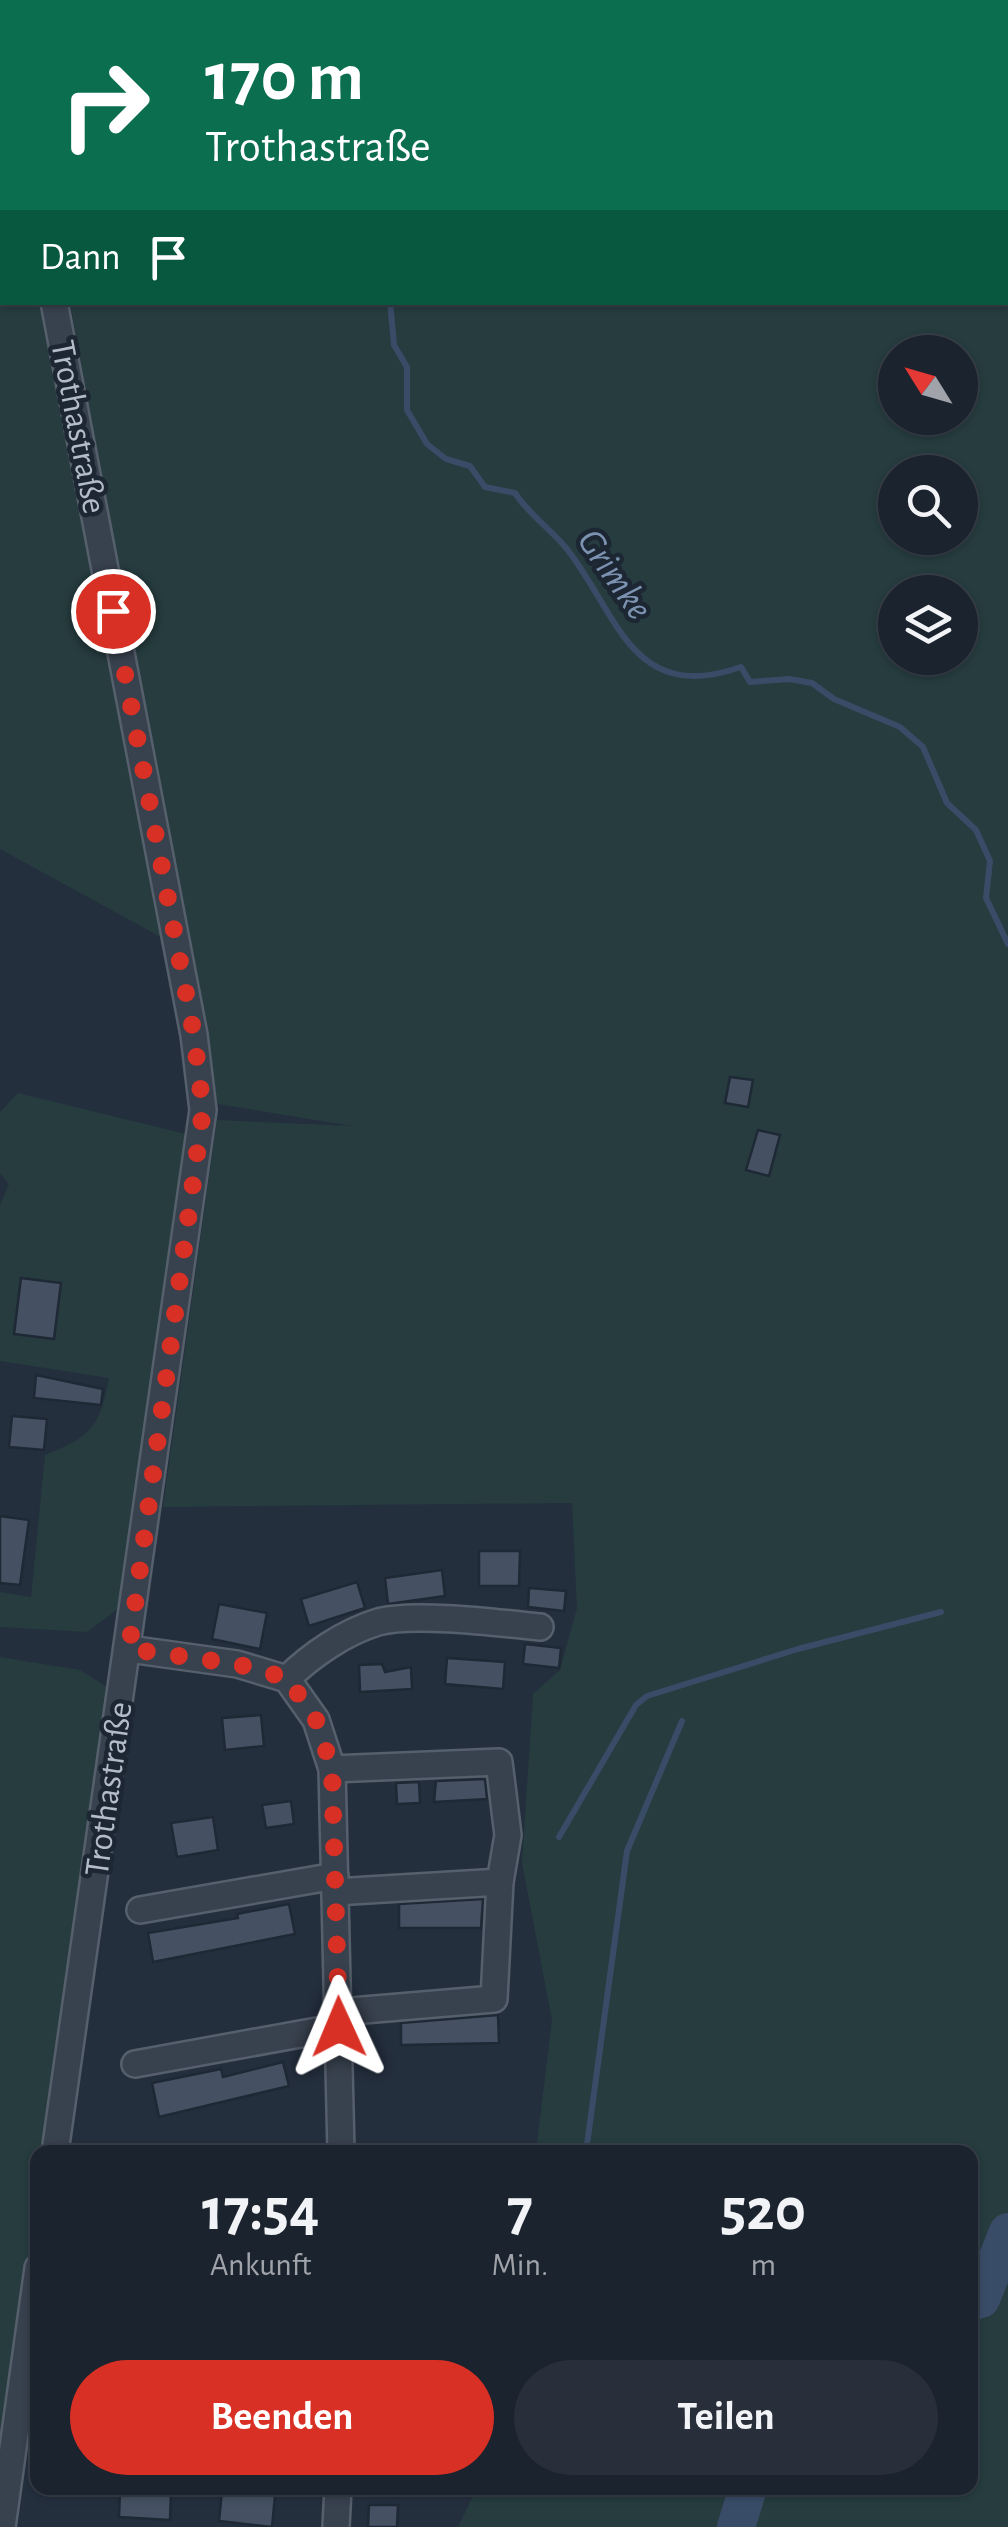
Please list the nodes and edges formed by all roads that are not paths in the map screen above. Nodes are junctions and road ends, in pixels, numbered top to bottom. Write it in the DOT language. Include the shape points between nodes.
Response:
graph roads {
  1 [pos="55,305"];
  2 [pos="540,1627"];
  3 [pos="129,1649"];
  4 [pos="287,1678"];
  5 [pos="332,1769"];
  6 [pos="500,1882"];
  7 [pos="335,1884"];
  8 [pos="140,1910"];
  9 [pos="339,2020"];
  10 [pos="135,2064"];
  11 [pos="56,2145"];
  12 [pos="340,2145"];
  13 [pos="30,2326"];
  14 [pos="338,2495"];
  15 [pos="2,2527"];
  16 [pos="336,2527"];
  1 -- 3 [label="street, Trothastraße" via="203,1110"];
  2 -- 4 [label="street" via="377,1622 309,1656"];
  3 -- 4 [label="street"];
  3 -- 11 [label="street, Trothastraße"];
  4 -- 5 [label="street" via="316,1720"];
  5 -- 6 [label="street" via="500,1762 508,1836"];
  5 -- 7 [label="street"];
  6 -- 7 [label="street"];
  6 -- 9 [label="street" via="494,1999"];
  7 -- 8 [label="street"];
  7 -- 9 [label="street"];
  9 -- 10 [label="street"];
  9 -- 12 [label="street"];
  13 -- 15 [label="street"];
  14 -- 16 [label="street"];
}
